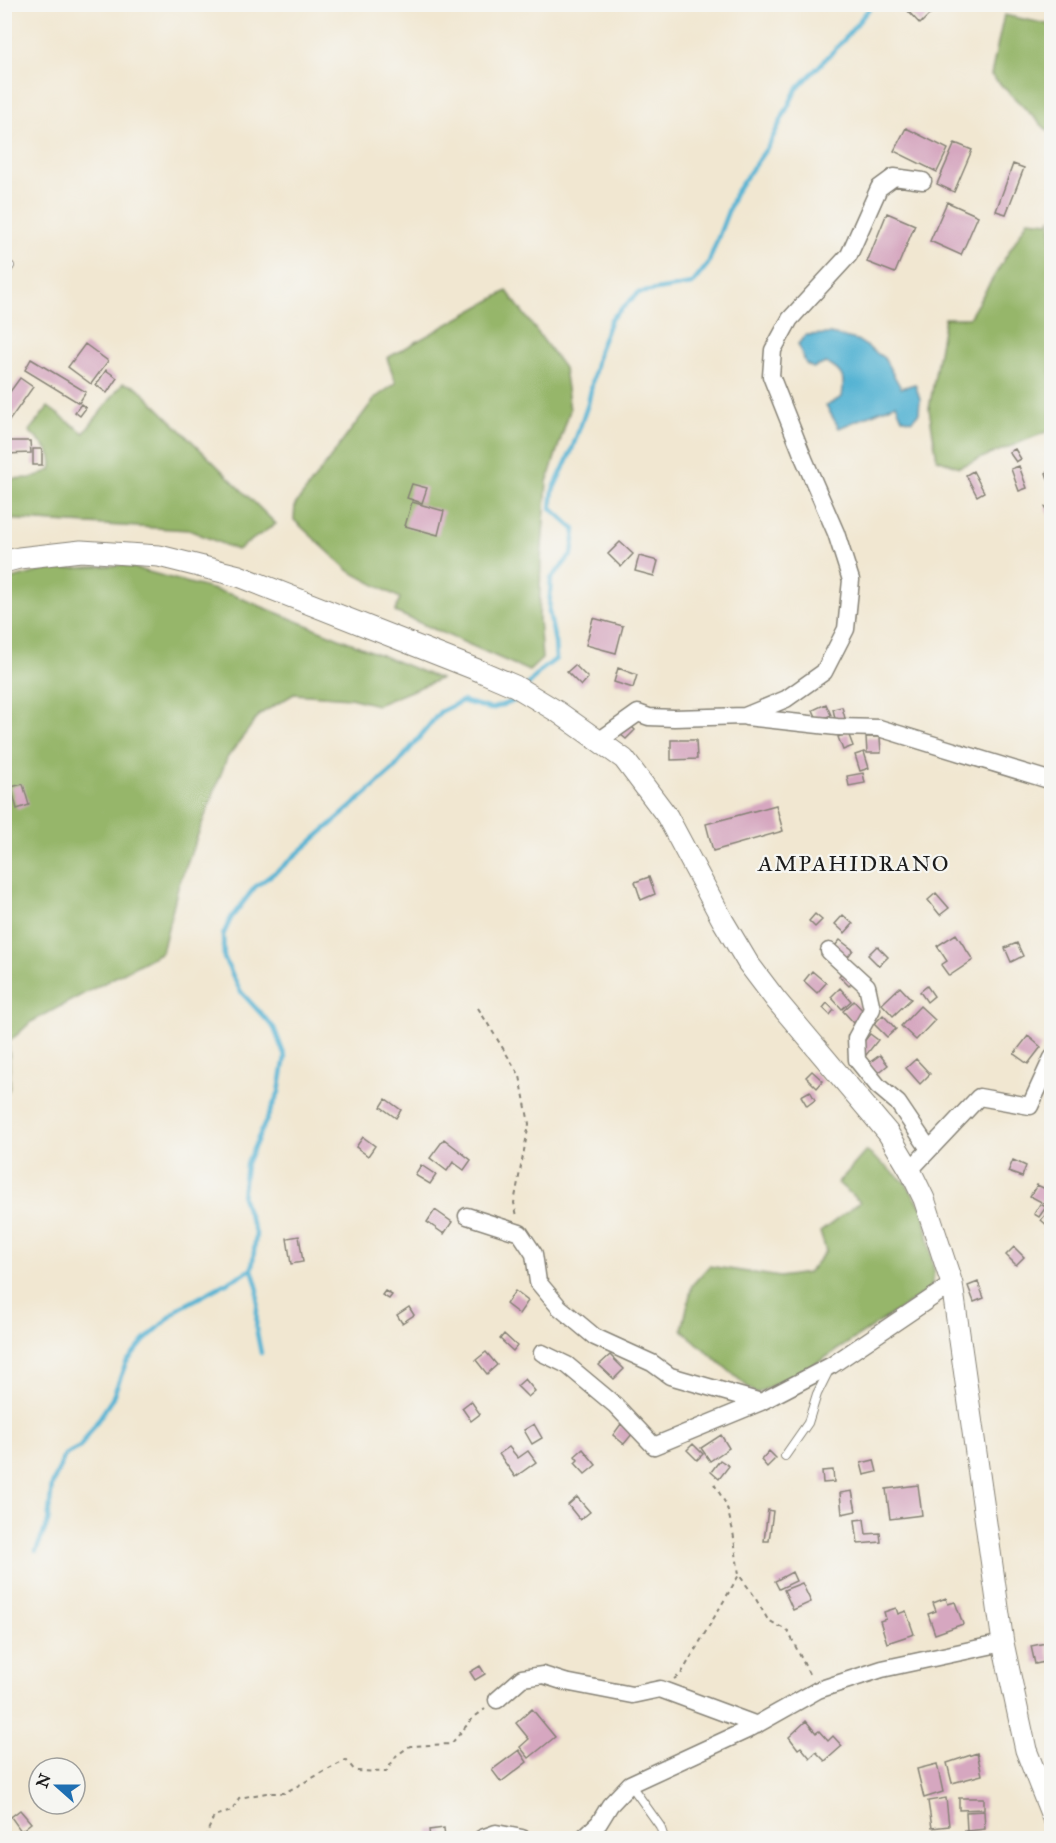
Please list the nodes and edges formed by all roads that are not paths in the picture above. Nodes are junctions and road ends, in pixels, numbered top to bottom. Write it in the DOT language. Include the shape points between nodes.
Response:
graph roads {
  1 [pos="923,181"];
  2 [pos="4,562"];
  3 [pos="745,716"];
  4 [pos="600,740"];
  5 [pos="1052,781"];
  6 [pos="829,951"];
  7 [pos="1052,1058"];
  8 [pos="929,1149"];
  9 [pos="910,1170"];
  10 [pos="467,1216"];
  11 [pos="952,1284"];
  12 [pos="542,1353"];
  13 [pos="832,1365"];
  14 [pos="760,1402"];
  15 [pos="785,1456"];
  16 [pos="1003,1642"];
  17 [pos="497,1700"];
  18 [pos="757,1725"];
  19 [pos="630,1784"];
  20 [pos="1052,1816"];
  21 [pos="482,1839"];
  22 [pos="522,1839"];
  23 [pos="583,1839"];
  24 [pos="664,1839"];
  1 -- 3 [label="street" via="894,177 879,188 849,255 790,319 773,350 771,376 836,533 851,580 846,629 824,672 786,699"];
  2 -- 4 [label="street" via="81,551 159,556 239,576 524,692"];
  3 -- 4 [label="street" via="674,718 638,713"];
  3 -- 5 [label="street" via="879,728"];
  4 -- 9 [label="street" via="624,759 651,793 748,963 888,1133"];
  6 -- 8 [label="street" via="867,986 872,1010 856,1038 857,1060 878,1086 898,1102"];
  7 -- 8 [label="street" via="1030,1106 979,1097"];
  8 -- 9 [label="street"];
  9 -- 11 [label="street" via="924,1199"];
  10 -- 14 [label="street" via="520,1233 534,1254 538,1282 559,1307 595,1337 671,1376"];
  11 -- 13 [label="street"];
  11 -- 16 [label="street"];
  12 -- 14 [label="street" via="567,1365 654,1446"];
  13 -- 14 [label="street"];
  13 -- 15 [label="lane" via="808,1424"];
  16 -- 18 [label="street" via="882,1668 818,1690"];
  16 -- 20 [label="street" via="1026,1750"];
  17 -- 18 [label="street" via="522,1678 543,1675 632,1695 660,1689"];
  18 -- 19 [label="street"];
  19 -- 23 [label="street"];
  19 -- 24 [label="lane" via="660,1826"];
  21 -- 22 [label="street" via="496,1833"];
}
